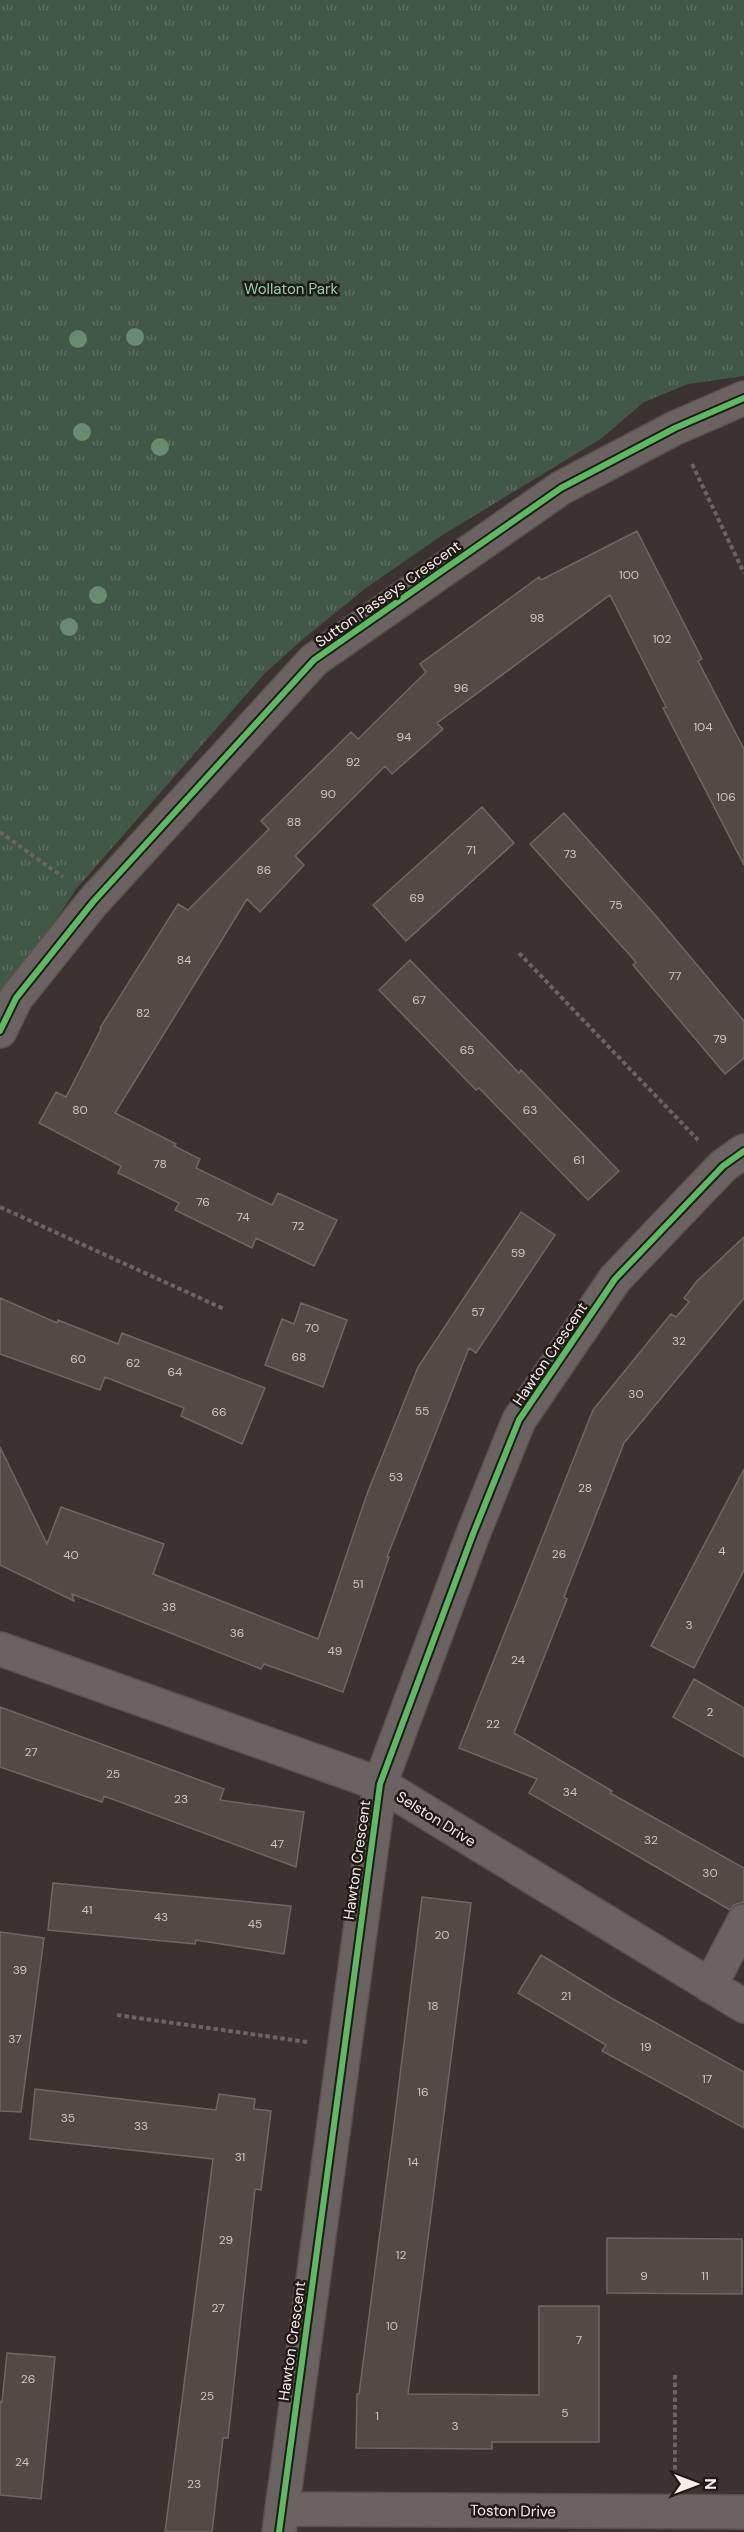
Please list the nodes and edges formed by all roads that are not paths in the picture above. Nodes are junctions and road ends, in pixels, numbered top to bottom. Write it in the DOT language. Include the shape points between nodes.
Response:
graph roads {
  1 [pos="744,398"];
  2 [pos="0,1031"];
  3 [pos="733,1158"];
  4 [pos="0,1649"];
  5 [pos="380,1784"];
  6 [pos="744,1921"];
  7 [pos="710,1986"];
  8 [pos="744,2006"];
  9 [pos="744,2512"];
  10 [pos="280,2521"];
  1 -- 2 [label="street, Sutton Passeys Crescent" via="675,428 561,488 314,660 93,902 16,998"];
  3 -- 5 [label="street, Hawton Crescent" via="615,1279 519,1420"];
  4 -- 5 [label="street, Selston Drive"];
  5 -- 7 [label="street, Selston Drive"];
  5 -- 10 [label="street, Hawton Crescent"];
  6 -- 7 [label="street"];
  7 -- 8 [label="street, Selston Drive"];
  9 -- 10 [label="street, Toston Drive"];
}
